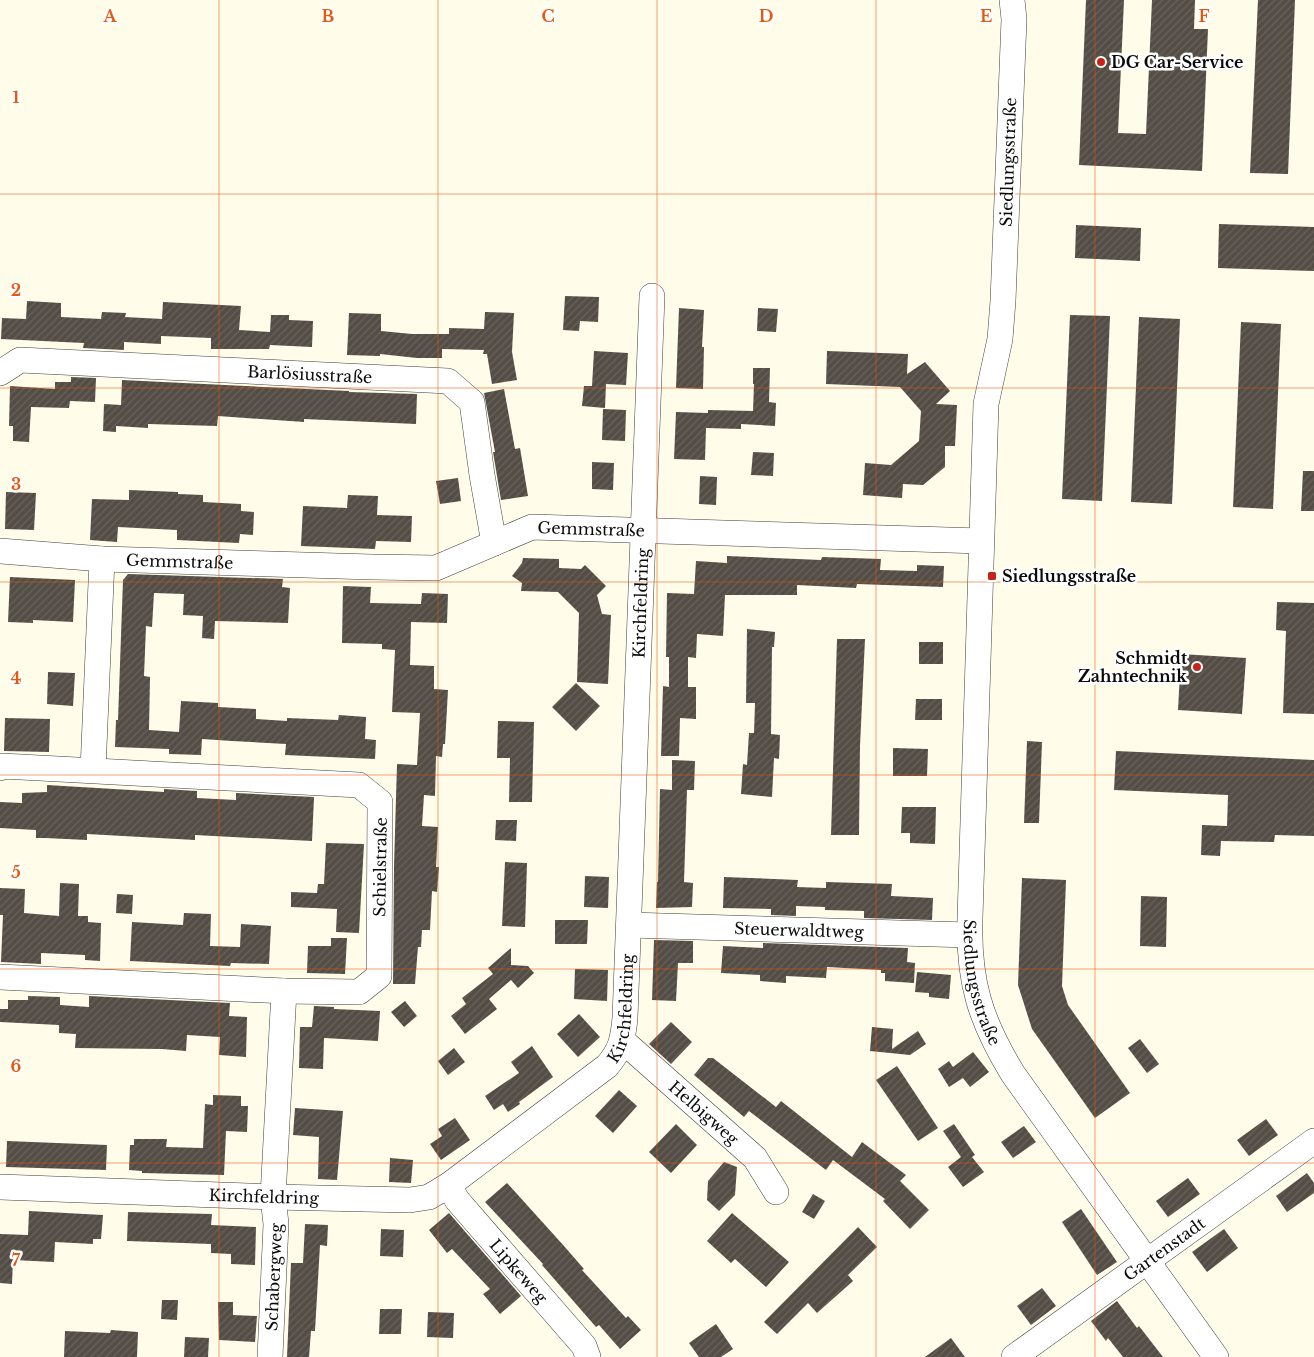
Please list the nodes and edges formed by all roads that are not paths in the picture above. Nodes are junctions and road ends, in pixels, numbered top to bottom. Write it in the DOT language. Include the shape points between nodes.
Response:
graph roads {
  1 [pos="1012,0"];
  2 [pos="652,296"];
  3 [pos="0,373"];
  4 [pos="643,530"];
  5 [pos="982,541"];
  6 [pos="494,543"];
  7 [pos="0,551"];
  8 [pos="102,559"];
  9 [pos="0,768"];
  10 [pos="93,770"];
  11 [pos="629,924"];
  12 [pos="969,935"];
  13 [pos="0,977"];
  14 [pos="284,991"];
  15 [pos="623,1041"];
  16 [pos="1314,1141"];
  17 [pos="448,1185"];
  18 [pos="0,1187"];
  19 [pos="776,1192"];
  20 [pos="273,1197"];
  21 [pos="1148,1261"];
  22 [pos="270,1357"];
  23 [pos="588,1357"];
  24 [pos="1014,1357"];
  25 [pos="1216,1357"];
  1 -- 5 [label="street, Siedlungsstraße" via="1014,18 1003,301 1000,339 986,404"];
  2 -- 4 [label="street, Kirchfeldring"];
  3 -- 6 [label="street, Barlösiusstraße" via="20,360 448,381 472,402"];
  4 -- 5 [label="street, Gemmstraße"];
  4 -- 6 [label="street, Gemmstraße" via="532,527"];
  4 -- 11 [label="street, Kirchfeldring"];
  5 -- 12 [label="street, Siedlungsstraße"];
  6 -- 8 [label="street, Gemmstraße" via="436,568"];
  7 -- 8 [label="street, Gemmstraße"];
  8 -- 10 [label="street"];
  9 -- 10 [label="street, Schielstraße"];
  10 -- 14 [label="street, Schielstraße" via="359,785 380,802 379,976 359,992"];
  11 -- 12 [label="street, Steuerwaldtweg"];
  11 -- 15 [label="street, Kirchfeldring"];
  12 -- 21 [label="street, Siedlungsstraße" via="973,984 1000,1053"];
  13 -- 14 [label="street, Schielstraße"];
  14 -- 20 [label="street"];
  15 -- 17 [label="street, Kirchfeldring" via="607,1066"];
  15 -- 19 [label="street, Helbigweg" via="754,1158"];
  16 -- 21 [label="street, Gartenstadt"];
  17 -- 20 [label="street, Kirchfeldring" via="429,1197 410,1200"];
  17 -- 23 [label="street, Lipkeweg" via="457,1200 584,1346"];
  18 -- 20 [label="street, Kirchfeldring"];
  20 -- 22 [label="street, Schabergweg" via="276,1224"];
  21 -- 24 [label="street, Gartenstadt"];
  21 -- 25 [label="street, Siedlungsstraße"];
}
